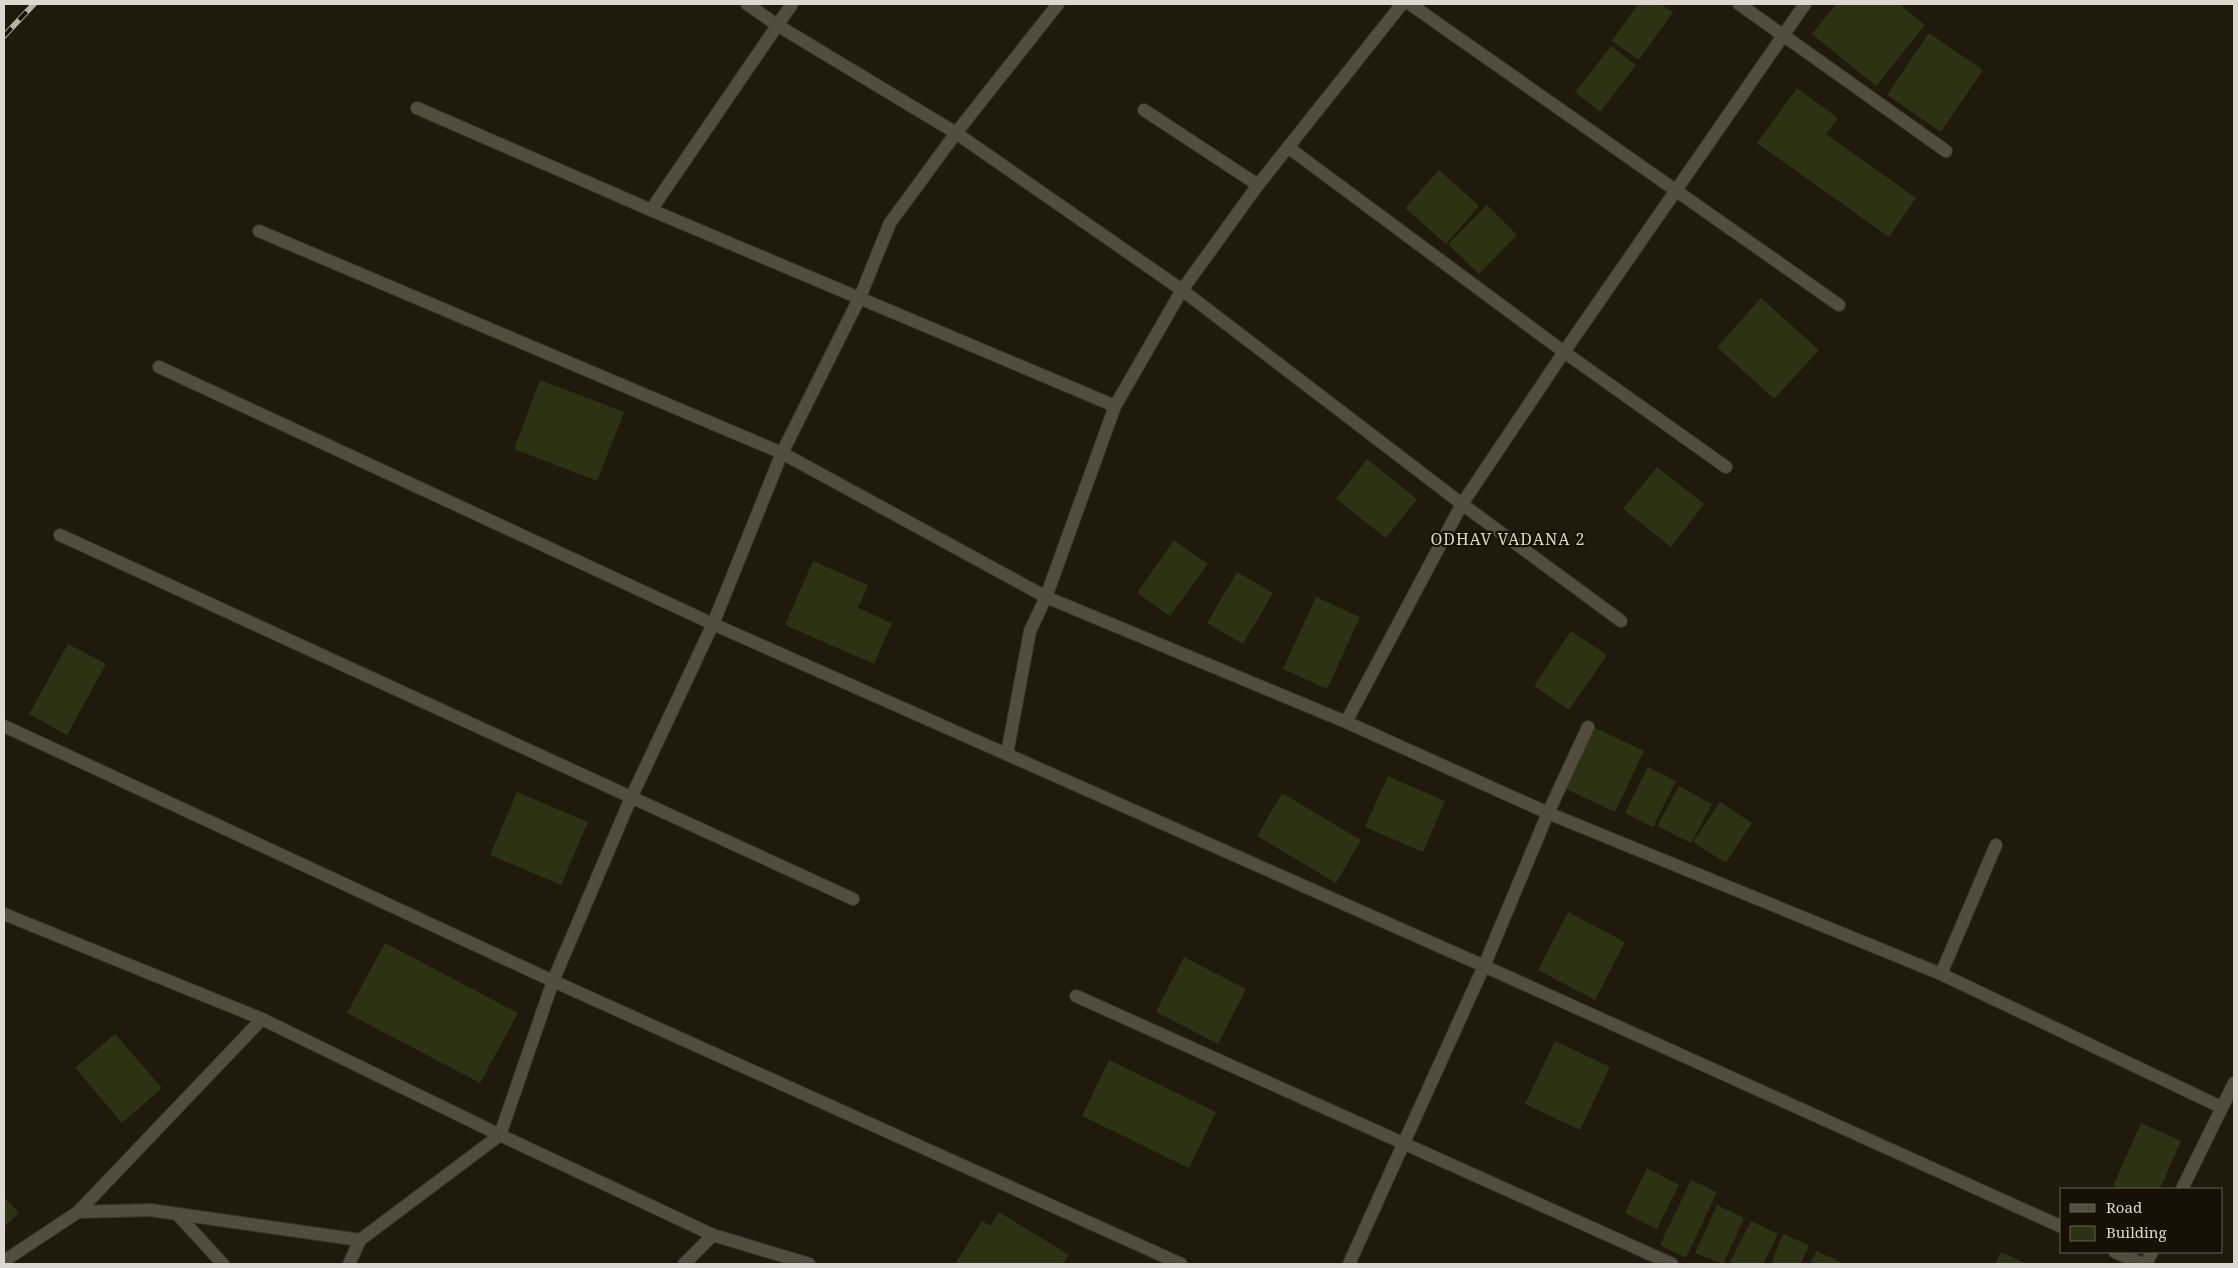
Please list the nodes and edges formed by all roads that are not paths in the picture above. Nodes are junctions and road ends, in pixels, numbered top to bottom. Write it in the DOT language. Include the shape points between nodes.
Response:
graph roads {
  1 [pos="747,4"];
  2 [pos="792,4"];
  3 [pos="1058,4"];
  4 [pos="1402,4"];
  5 [pos="1410,4"];
  6 [pos="1738,4"];
  7 [pos="1805,4"];
  8 [pos="777,25"];
  9 [pos="1784,36"];
  10 [pos="417,108"];
  11 [pos="1144,110"];
  12 [pos="956,133"];
  13 [pos="1289,148"];
  14 [pos="1946,151"];
  15 [pos="1258,186"];
  16 [pos="1676,191"];
  17 [pos="651,210"];
  18 [pos="259,231"];
  19 [pos="1182,290"];
  20 [pos="860,297"];
  21 [pos="1839,305"];
  22 [pos="1564,352"];
  23 [pos="159,367"];
  24 [pos="1115,406"];
  25 [pos="782,453"];
  26 [pos="1726,467"];
  27 [pos="1462,504"];
  28 [pos="60,535"];
  29 [pos="1046,597"];
  30 [pos="1621,621"];
  31 [pos="713,624"];
  32 [pos="1346,722"];
  33 [pos="4,726"];
  34 [pos="1588,727"];
  35 [pos="1007,754"];
  36 [pos="631,798"];
  37 [pos="1548,813"];
  38 [pos="1996,845"];
  39 [pos="853,899"];
  40 [pos="4,914"];
  41 [pos="1484,966"];
  42 [pos="1941,974"];
  43 [pos="553,981"];
  44 [pos="1076,996"];
  45 [pos="262,1019"];
  46 [pos="2234,1082"];
  47 [pos="2221,1108"];
  48 [pos="500,1136"];
  49 [pos="1403,1145"];
  50 [pos="2182,1188"];
  51 [pos="78,1212"];
  52 [pos="177,1214"];
  53 [pos="2060,1227"];
  54 [pos="714,1235"];
  55 [pos="360,1240"];
  56 [pos="2117,1253"];
  57 [pos="2151,1253"];
  58 [pos="4,1261"];
  59 [pos="223,1264"];
  60 [pos="350,1264"];
  61 [pos="684,1264"];
  62 [pos="809,1264"];
  63 [pos="1181,1264"];
  64 [pos="1349,1264"];
  65 [pos="1672,1264"];
  66 [pos="2144,1264"];
  1 -- 8 [label="street"];
  2 -- 8 [label="street"];
  3 -- 12 [label="street"];
  4 -- 13 [label="street"];
  5 -- 16 [label="street"];
  6 -- 9 [label="street"];
  7 -- 9 [label="street"];
  8 -- 12 [label="street"];
  8 -- 17 [label="street"];
  9 -- 14 [label="street"];
  9 -- 16 [label="street"];
  10 -- 17 [label="street"];
  11 -- 15 [label="street"];
  12 -- 19 [label="street"];
  12 -- 20 [label="street" via="890,223"];
  13 -- 15 [label="street"];
  13 -- 22 [label="street"];
  15 -- 19 [label="street"];
  16 -- 21 [label="street"];
  16 -- 22 [label="street"];
  17 -- 20 [label="street"];
  18 -- 25 [label="street"];
  19 -- 24 [label="street"];
  19 -- 27 [label="street"];
  20 -- 24 [label="street"];
  20 -- 25 [label="street"];
  22 -- 26 [label="street"];
  22 -- 27 [label="street"];
  23 -- 31 [label="street"];
  24 -- 29 [label="street"];
  25 -- 29 [label="street"];
  25 -- 31 [label="street"];
  27 -- 30 [label="street"];
  27 -- 32 [label="street"];
  28 -- 36 [label="street"];
  29 -- 32 [label="street"];
  29 -- 35 [label="street" via="1030,631"];
  31 -- 35 [label="street"];
  31 -- 36 [label="street"];
  32 -- 37 [label="street"];
  33 -- 43 [label="street"];
  34 -- 37 [label="street"];
  35 -- 41 [label="street"];
  36 -- 39 [label="street"];
  36 -- 43 [label="street"];
  37 -- 41 [label="street"];
  37 -- 42 [label="street"];
  38 -- 42 [label="street"];
  40 -- 45 [label="street"];
  41 -- 49 [label="street"];
  41 -- 53 [label="street"];
  42 -- 47 [label="street"];
  43 -- 48 [label="street"];
  43 -- 63 [label="street"];
  44 -- 49 [label="street"];
  45 -- 48 [label="street"];
  45 -- 51 [label="street"];
  46 -- 47 [label="street"];
  47 -- 50 [label="street"];
  48 -- 54 [label="street"];
  48 -- 55 [label="street"];
  49 -- 64 [label="street"];
  49 -- 65 [label="street"];
  51 -- 52 [label="street" via="150,1210"];
  51 -- 58 [label="street"];
  52 -- 55 [label="street"];
  52 -- 59 [label="street"];
  54 -- 61 [label="street"];
  54 -- 62 [label="street"];
  55 -- 60 [label="street"];
  56 -- 66 [label="street"];
  57 -- 66 [label="street"];
}
